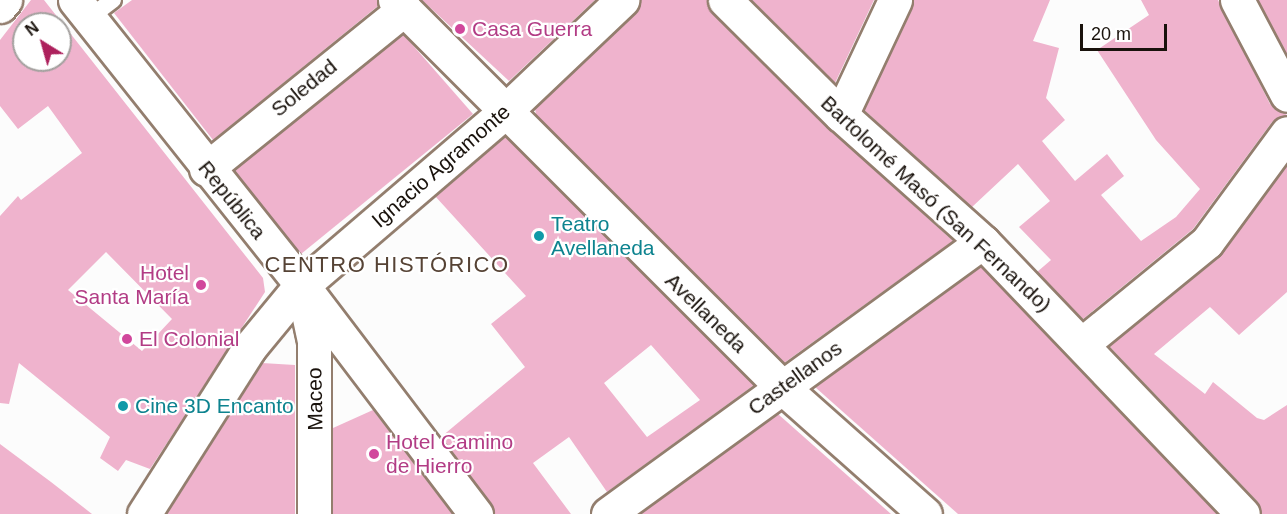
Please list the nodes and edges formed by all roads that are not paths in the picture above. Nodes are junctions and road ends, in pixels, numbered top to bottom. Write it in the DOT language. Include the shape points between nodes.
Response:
graph roads {
  1 [pos="4,0"];
  2 [pos="622,0"];
  3 [pos="725,0"];
  4 [pos="895,0"];
  5 [pos="1237,0"];
  6 [pos="399,5"];
  7 [pos="0,6"];
  8 [pos="92,6"];
  9 [pos="1287,95"];
  10 [pos="502,114"];
  11 [pos="841,115"];
  12 [pos="1287,133"];
  13 [pos="206,168"];
  14 [pos="982,242"];
  15 [pos="302,285"];
  16 [pos="1082,344"];
  17 [pos="782,387"];
  18 [pos="144,514"];
  19 [pos="314,514"];
  20 [pos="476,514"];
  21 [pos="608,514"];
  22 [pos="926,514"];
  23 [pos="1243,514"];
  1 -- 7 [label="street"];
  2 -- 10 [label="street, Ignacio Agramonte"];
  3 -- 11 [label="street, Bartolomé Masó (San Fernando)"];
  4 -- 11 [label="street"];
  5 -- 9 [label="street"];
  6 -- 10 [label="street, Avellaneda"];
  6 -- 13 [label="street, Soledad" via="322,74"];
  8 -- 13 [label="street, República"];
  10 -- 15 [label="street, Ignacio Agramonte"];
  10 -- 17 [label="street, Avellaneda"];
  11 -- 14 [label="street, Bartolomé Masó (San Fernando)"];
  12 -- 16 [label="street" via="1207,242"];
  13 -- 15 [label="street, República"];
  14 -- 16 [label="street, Bartolomé Masó (San Fernando)"];
  14 -- 17 [label="street, Castellanos"];
  15 -- 18 [label="street, Ignacio Agramonte" via="250,347"];
  15 -- 19 [label="street, Maceo" via="314,341"];
  15 -- 20 [label="street, República"];
  16 -- 23 [label="street, Bartolomé Masó (San Fernando)"];
  17 -- 21 [label="street, Castellanos"];
  17 -- 22 [label="street, Avellaneda"];
}
